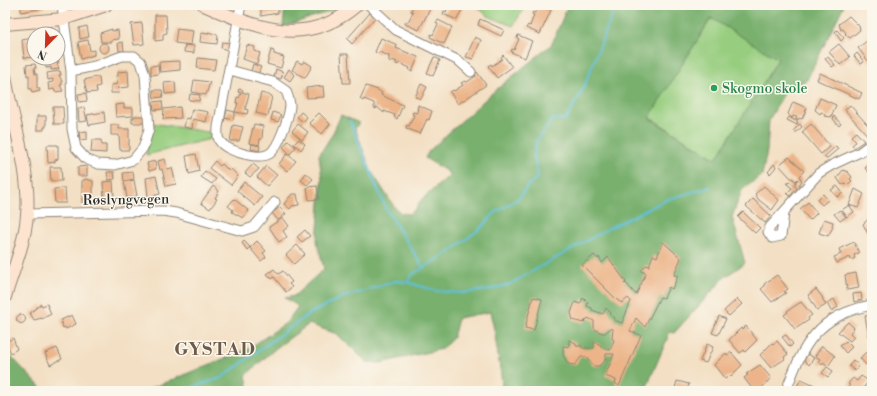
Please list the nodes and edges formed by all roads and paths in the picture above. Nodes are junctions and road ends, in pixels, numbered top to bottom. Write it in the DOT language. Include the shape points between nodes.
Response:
graph roads {
  1 [pos="62,5"];
  2 [pos="106,5"];
  3 [pos="204,5"];
  4 [pos="241,5"];
  5 [pos="357,5"];
  6 [pos="369,5"];
  7 [pos="63,19"];
  8 [pos="239,19"];
  9 [pos="5,24"];
  10 [pos="230,70"];
  11 [pos="71,71"];
  12 [pos="471,72"];
  13 [pos="5,76"];
  14 [pos="872,143"];
  15 [pos="275,202"];
  16 [pos="784,213"];
  17 [pos="31,214"];
  18 [pos="5,297"];
  19 [pos="872,305"];
  20 [pos="786,391"];
  1 -- 7 [label="street"];
  2 -- 7 [label="street"];
  3 -- 8 [label="street"];
  4 -- 8 [label="street"];
  5 -- 8 [label="street" via="333,20 294,31 267,29"];
  6 -- 12 [label="street" via="396,30 459,61"];
  7 -- 9 [label="street"];
  7 -- 11 [label="street"];
  8 -- 10 [label="street"];
  10 -- 10 [label="street" via="218,138 230,150 254,156 268,154 274,150 278,142 290,108 286,91 274,82"];
  11 -- 11 [label="street" via="74,141 78,153 92,162 105,166 133,160 143,148 149,129 145,75 141,62 134,56 122,56"];
  13 -- 17 [label="street"];
  14 -- 16 [label="street" via="819,173"];
  15 -- 17 [label="street, Røslyngvegen" via="254,227 242,231 163,211"];
  17 -- 18 [label="street"];
  19 -- 20 [label="street" via="846,312 823,326 800,356"];
}
